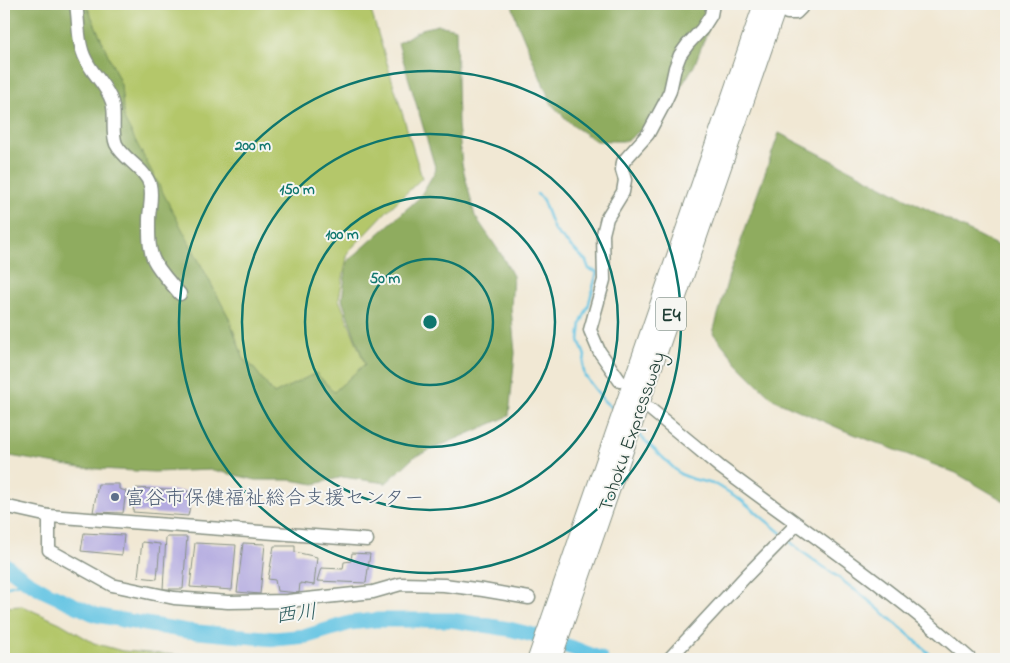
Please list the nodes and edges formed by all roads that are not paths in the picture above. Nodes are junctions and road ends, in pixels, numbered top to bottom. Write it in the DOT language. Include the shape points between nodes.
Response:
graph roads {
  1 [pos="76,4"];
  2 [pos="712,4"];
  3 [pos="763,4"];
  4 [pos="802,4"];
  5 [pos="782,8"];
  6 [pos="180,294"];
  7 [pos="620,381"];
  8 [pos="650,409"];
  9 [pos="4,506"];
  10 [pos="49,516"];
  11 [pos="797,524"];
  12 [pos="367,540"];
  13 [pos="529,598"];
  14 [pos="557,623"];
  15 [pos="537,659"];
  16 [pos="552,659"];
  17 [pos="669,659"];
  18 [pos="970,659"];
  1 -- 6 [label="street" via="79,38 86,60 112,101 115,141 150,185 151,253"];
  2 -- 7 [label="street" via="711,15 680,54 670,91 648,134 623,162 623,192 606,218 604,280 590,330 599,351"];
  3 -- 14 [label="highway, Tohoku Expressway / E4"];
  4 -- 5 [label="street" via="796,13"];
  5 -- 14 [label="highway, Tohoku Expressway / E4"];
  8 -- 11 [label="street" via="720,467"];
  9 -- 10 [label="street"];
  10 -- 12 [label="street"];
  10 -- 13 [label="street" via="49,550 112,585 174,598 228,602 288,601 373,592 400,584 444,585"];
  11 -- 17 [label="street"];
  11 -- 18 [label="street" via="891,593"];
  14 -- 15 [label="highway, Tohoku Expressway / E4"];
  14 -- 16 [label="highway, Tohoku Expressway / E4"];
}
